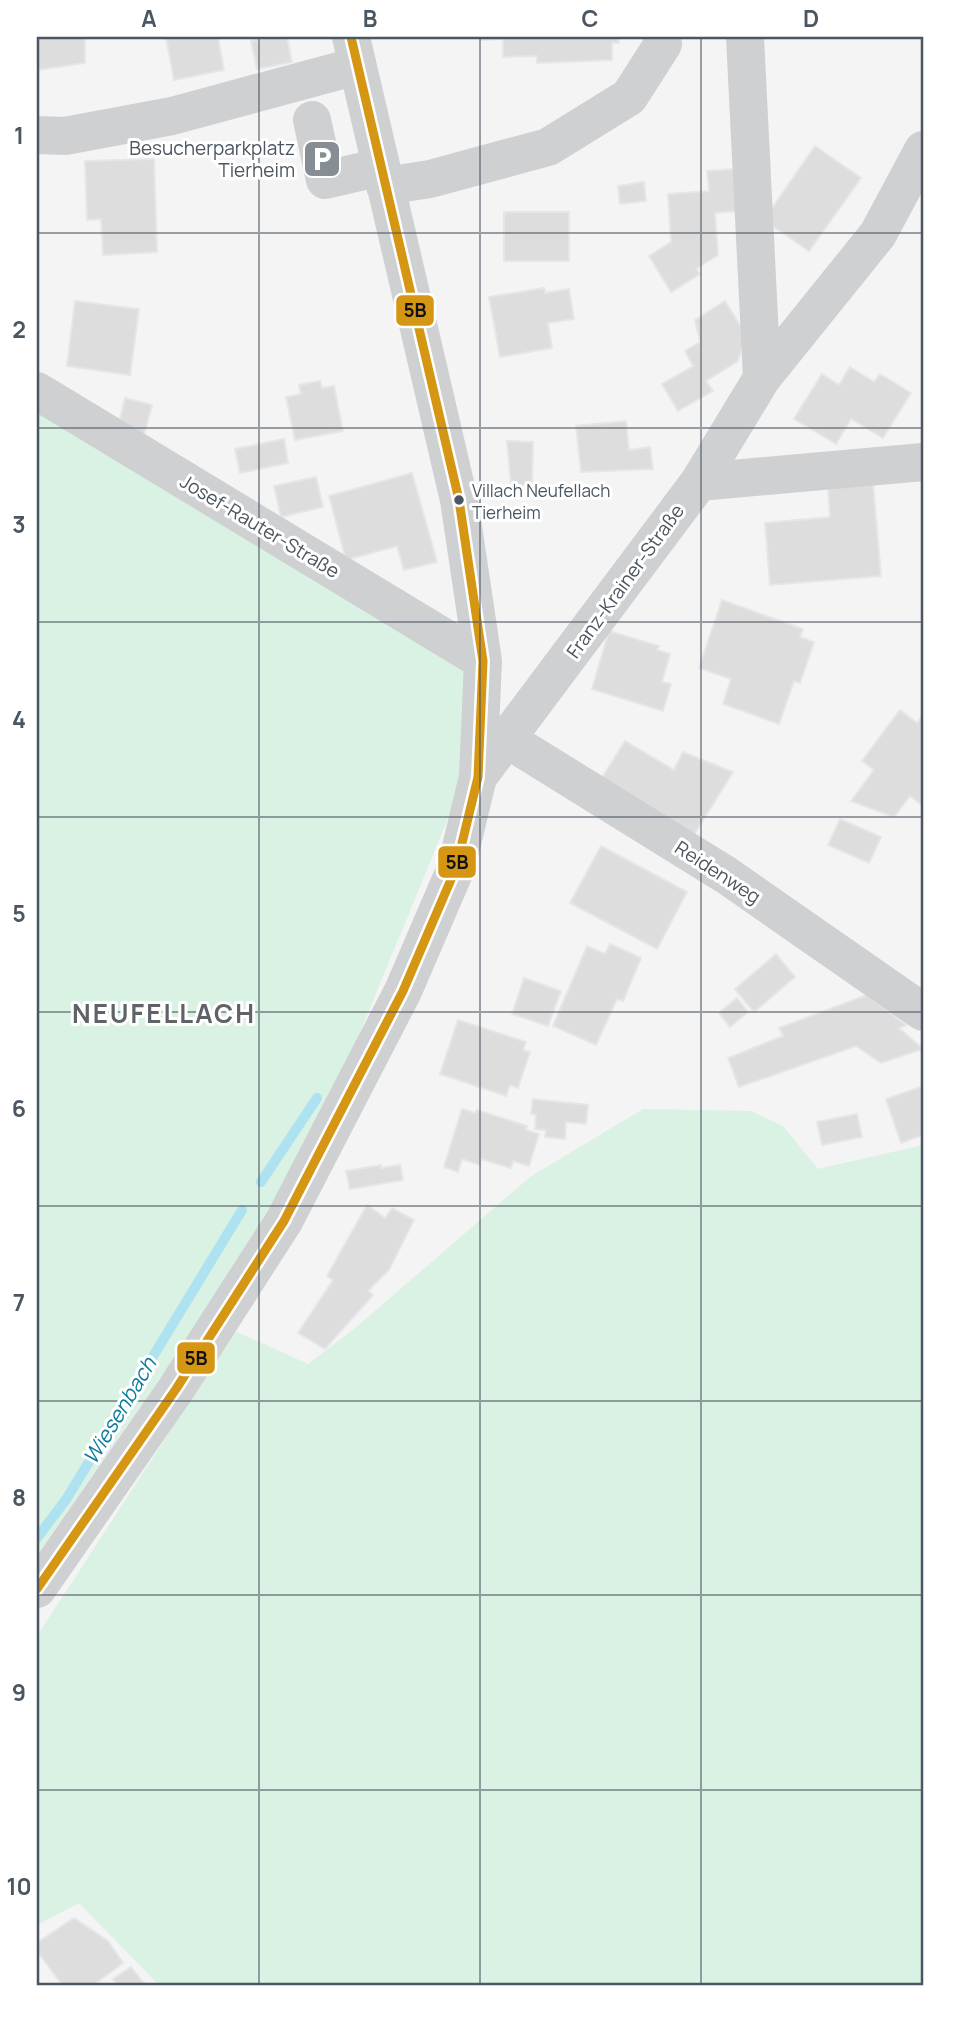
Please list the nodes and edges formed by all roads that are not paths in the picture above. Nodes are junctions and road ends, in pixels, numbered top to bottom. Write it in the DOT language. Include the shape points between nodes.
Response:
graph roads {
  1 [pos="662,37"];
  2 [pos="745,37"];
  3 [pos="354,52"];
  4 [pos="312,120"];
  5 [pos="37,135"];
  6 [pos="923,150"];
  7 [pos="383,177"];
  8 [pos="762,378"];
  9 [pos="37,391"];
  10 [pos="923,462"];
  11 [pos="699,481"];
  12 [pos="483,660"];
  13 [pos="508,740"];
  14 [pos="478,777"];
  15 [pos="923,1012"];
  16 [pos="37,1589"];
  1 -- 7 [label="street" via="663,44 629,97 548,146 430,179"];
  2 -- 8 [label="street"];
  3 -- 5 [label="street" via="172,116 65,136"];
  3 -- 7 [label="street"];
  4 -- 7 [label="street" via="325,180"];
  6 -- 8 [label="street, Franz-Krainer-Straße" via="878,234"];
  7 -- 12 [label="street" via="459,500"];
  8 -- 11 [label="street, Franz-Krainer-Straße"];
  9 -- 12 [label="street, Josef-Rauter-Straße"];
  10 -- 11 [label="street"];
  11 -- 13 [label="street, Franz-Krainer-Straße"];
  12 -- 14 [label="street"];
  13 -- 14 [label="street, Franz-Krainer-Straße"];
  13 -- 15 [label="street, Reidenweg" via="726,875"];
  14 -- 16 [label="street" via="456,868 402,992 284,1221 176,1389"];
}
